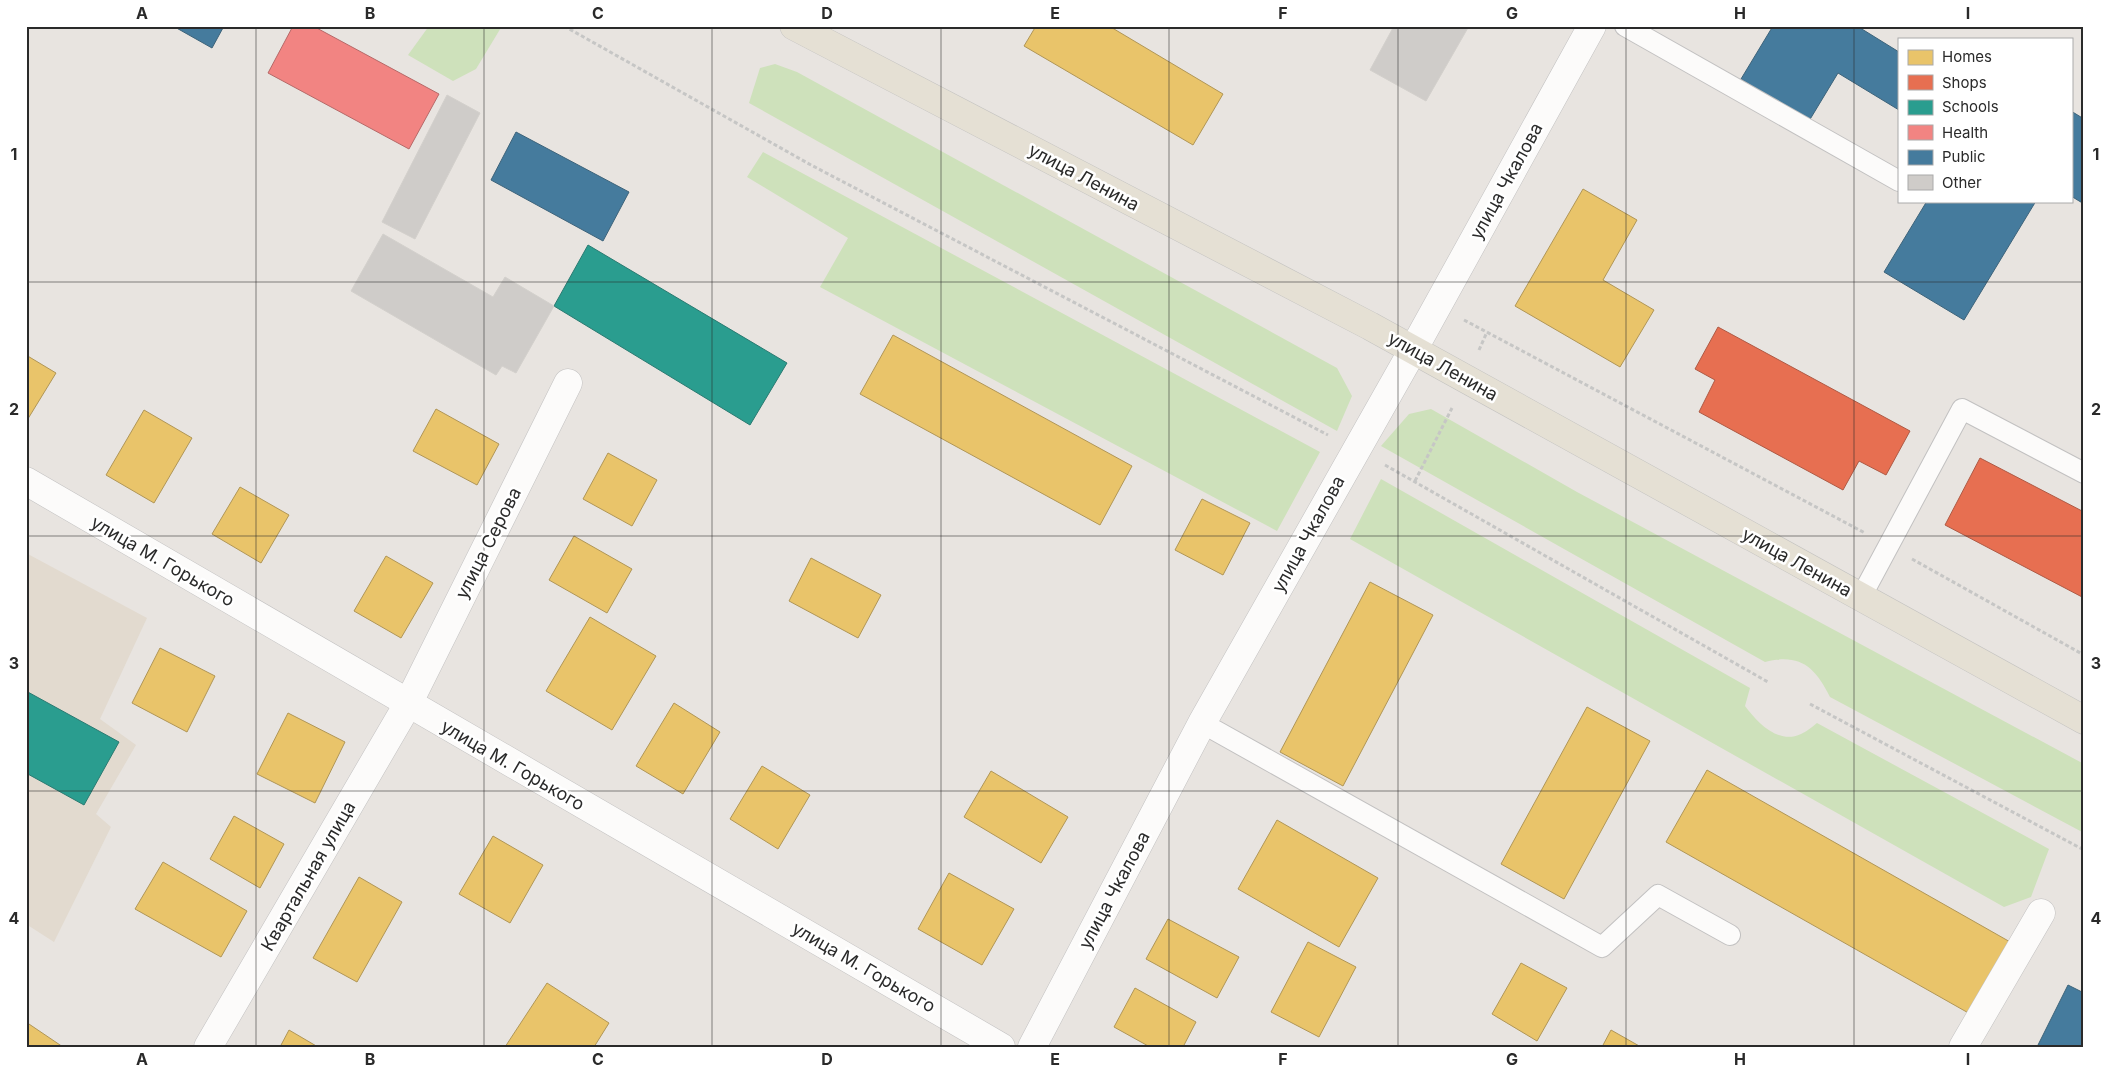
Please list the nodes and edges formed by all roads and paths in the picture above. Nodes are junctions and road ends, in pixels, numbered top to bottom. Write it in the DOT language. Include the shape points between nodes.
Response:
graph roads {
  1 [pos="564,26"];
  2 [pos="794,26"];
  3 [pos="1592,26"];
  4 [pos="1625,26"];
  5 [pos="1898,180"];
  6 [pos="1437,305"];
  7 [pos="1487,332"];
  8 [pos="1413,350"];
  9 [pos="1479,351"];
  10 [pos="568,383"];
  11 [pos="1452,406"];
  12 [pos="1356,449"];
  13 [pos="2084,473"];
  14 [pos="26,481"];
  15 [pos="1415,481"];
  16 [pos="1889,546"];
  17 [pos="1861,597"];
  18 [pos="2084,655"];
  19 [pos="1768,682"];
  20 [pos="408,704"];
  21 [pos="1810,704"];
  22 [pos="2084,720"];
  23 [pos="1202,723"];
  24 [pos="2084,850"];
  25 [pos="2041,913"];
  26 [pos="1730,935"];
  27 [pos="208,1047"];
  28 [pos="1001,1047"];
  29 [pos="1032,1047"];
  30 [pos="1963,1047"];
  1 -- 12 [label="path" via="811,165"];
  2 -- 8 [label="main road, улица Ленина"];
  3 -- 6 [label="street, улица Чкалова"];
  4 -- 5 [label="lane"];
  6 -- 7 [label="path"];
  6 -- 8 [label="street, улица Чкалова"];
  7 -- 9 [label="path"];
  7 -- 16 [label="path"];
  8 -- 12 [label="street, улица Чкалова"];
  8 -- 17 [label="main road, улица Ленина"];
  10 -- 20 [label="street, улица Серова"];
  11 -- 15 [label="path"];
  12 -- 15 [label="path"];
  12 -- 23 [label="street, улица Чкалова"];
  13 -- 16 [label="lane" via="1962,409"];
  14 -- 20 [label="street, улица М. Горького"];
  15 -- 19 [label="path"];
  16 -- 17 [label="lane"];
  16 -- 18 [label="path"];
  17 -- 22 [label="main road, улица Ленина"];
  20 -- 27 [label="street, Квартальная улица"];
  20 -- 28 [label="street, улица М. Горького"];
  21 -- 24 [label="path"];
  23 -- 26 [label="lane" via="1602,947 1658,895"];
  23 -- 29 [label="street, улица Чкалова"];
  25 -- 30 [label="street"];
}
